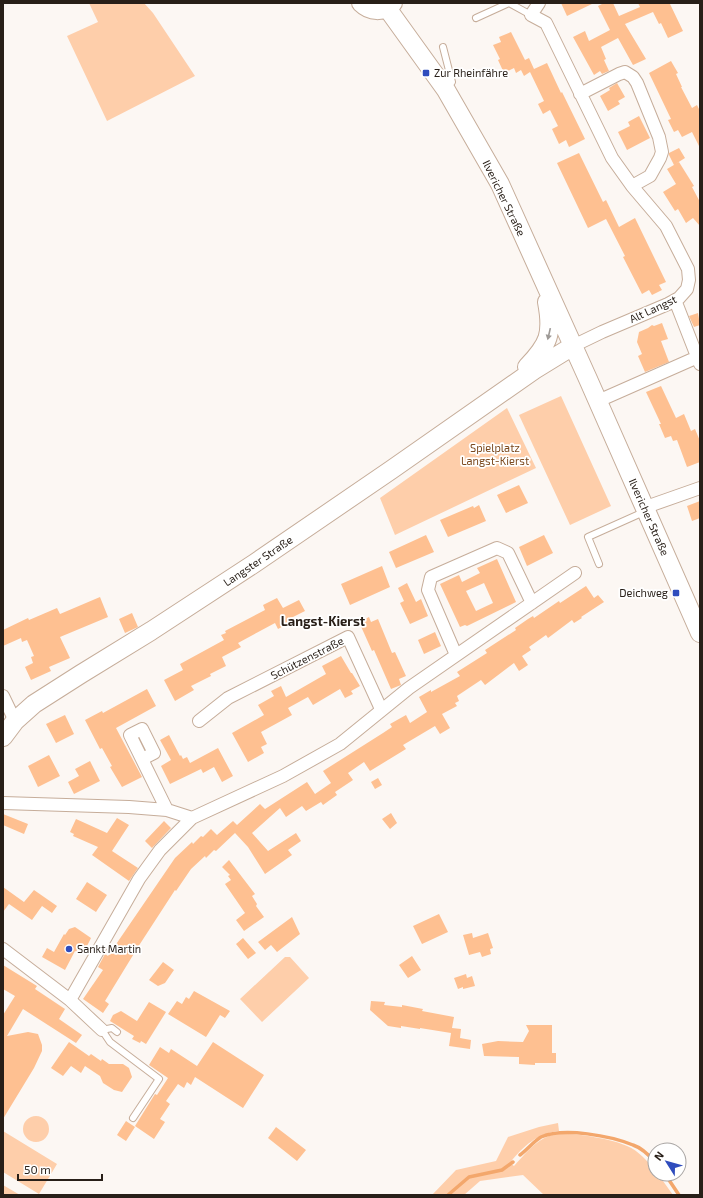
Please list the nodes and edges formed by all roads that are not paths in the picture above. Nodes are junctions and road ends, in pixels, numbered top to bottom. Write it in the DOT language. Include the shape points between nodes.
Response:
graph roads {
  1 [pos="361,3"];
  2 [pos="539,3"];
  3 [pos="390,6"];
  4 [pos="532,15"];
  5 [pos="476,18"];
  6 [pos="443,47"];
  7 [pos="446,90"];
  8 [pos="580,94"];
  9 [pos="632,186"];
  10 [pos="543,282"];
  11 [pos="675,300"];
  12 [pos="573,346"];
  13 [pos="699,359"];
  14 [pos="514,384"];
  15 [pos="598,401"];
  16 [pos="700,488"];
  17 [pos="646,509"];
  18 [pos="599,564"];
  19 [pos="575,573"];
  20 [pos="532,603"];
  21 [pos="700,633"];
  22 [pos="456,655"];
  23 [pos="3,696"];
  24 [pos="381,709"];
  25 [pos="15,721"];
  26 [pos="198,721"];
  27 [pos="3,737"];
  28 [pos="142,759"];
  29 [pos="3,803"];
  30 [pos="167,810"];
  31 [pos="192,818"];
  32 [pos="3,949"];
  33 [pos="70,1000"];
  34 [pos="102,1030"];
  35 [pos="117,1032"];
  36 [pos="133,1118"];
  1 -- 3 [label="street" via="377,11"];
  2 -- 4 [label="street"];
  3 -- 7 [label="street, Ilvericher Straße"];
  4 -- 5 [label="lane" via="509,3"];
  4 -- 8 [label="street, Alt Langst" via="546,23"];
  6 -- 7 [label="lane" via="452,82"];
  7 -- 10 [label="street, Ilvericher Straße" via="500,184"];
  8 -- 9 [label="street, Alt Langst" via="612,158"];
  8 -- 9 [label="street" via="625,72 637,83 659,137 662,152 650,176"];
  9 -- 11 [label="street, Alt Langst" via="666,226 688,269 689,280 686,289"];
  10 -- 12 [label="street, Ilvericher Straße"];
  10 -- 14 [label="street, Langster Straße, one-way" via="550,328 548,338 545,347"];
  11 -- 12 [label="street, Alt Langst"];
  11 -- 13 [label="street"];
  12 -- 14 [label="street, Langster Straße"];
  12 -- 15 [label="street, Ilvericher Straße"];
  13 -- 15 [label="street"];
  14 -- 25 [label="street, Langster Straße" via="255,563 34,704"];
  15 -- 17 [label="street, Ilvericher Straße"];
  16 -- 17 [label="street"];
  17 -- 18 [label="lane" via="588,537"];
  17 -- 21 [label="street, Ilvericher Straße"];
  19 -- 20 [label="street"];
  20 -- 22 [label="street"];
  20 -- 22 [label="street" via="508,554 497,548 431,577 428,590"];
  22 -- 24 [label="street"];
  23 -- 25 [label="street"];
  24 -- 26 [label="street, Schützenstraße" via="348,637 228,698"];
  24 -- 31 [label="street" via="340,744 283,776"];
  25 -- 27 [label="street, Langster Straße"];
  28 -- 30 [label="street"];
  29 -- 30 [label="street"];
  30 -- 31 [label="street"];
  31 -- 33 [label="street" via="160,850 139,879"];
  32 -- 33 [label="street"];
  33 -- 34 [label="street"];
  34 -- 35 [label="lane" via="112,1028"];
  34 -- 36 [label="lane" via="110,1042 159,1079"];
}
